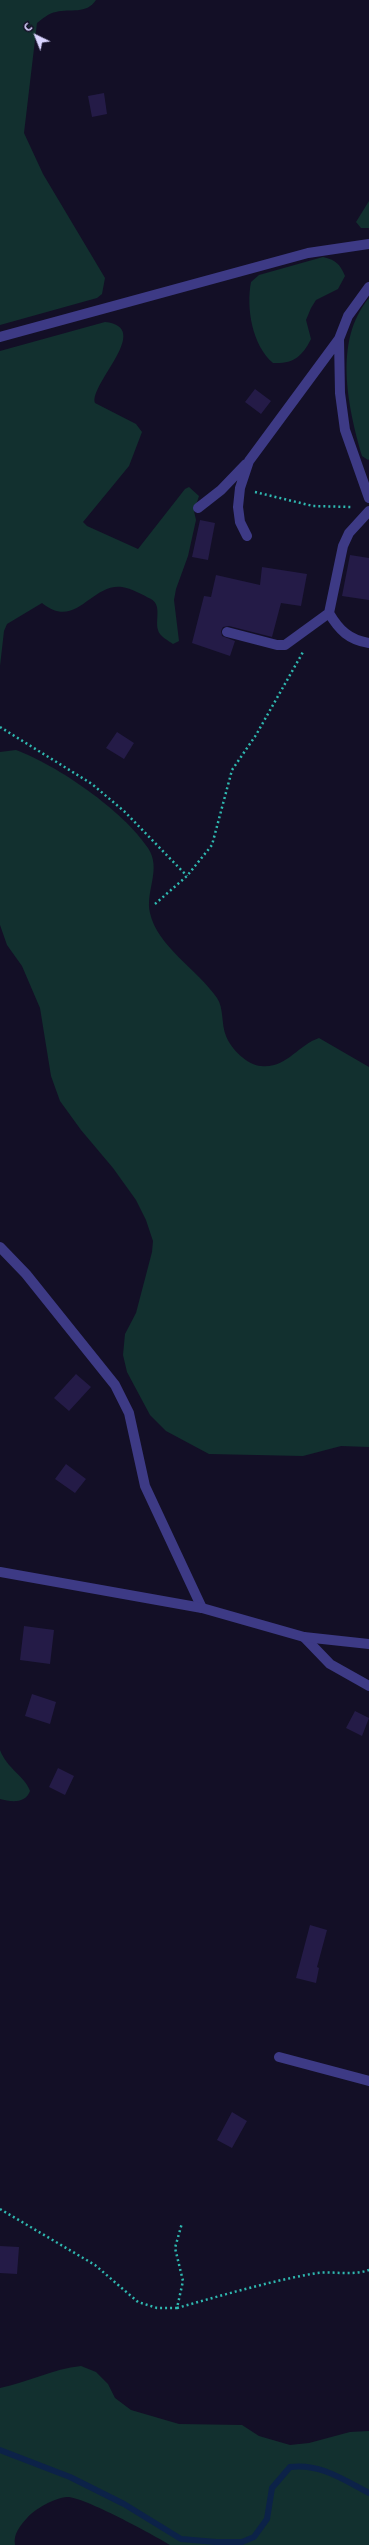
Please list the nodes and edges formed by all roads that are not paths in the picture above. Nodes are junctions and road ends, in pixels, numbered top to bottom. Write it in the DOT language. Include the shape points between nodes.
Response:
graph roads {
  1 [pos="369,244"];
  2 [pos="369,287"];
  3 [pos="0,337"];
  4 [pos="339,339"];
  5 [pos="249,461"];
  6 [pos="369,498"];
  7 [pos="198,508"];
  8 [pos="369,511"];
  9 [pos="247,536"];
  10 [pos="329,613"];
  11 [pos="227,632"];
  12 [pos="369,644"];
  13 [pos="0,1246"];
  14 [pos="0,1572"];
  15 [pos="202,1608"];
  16 [pos="304,1637"];
  17 [pos="369,1644"];
  18 [pos="369,1686"];
  19 [pos="279,2057"];
  20 [pos="369,2081"];
  1 -- 3 [label="street" via="308,253"];
  2 -- 4 [label="street" via="348,316"];
  4 -- 5 [label="street"];
  4 -- 6 [label="street" via="340,393 345,430"];
  5 -- 7 [label="street" via="221,490"];
  5 -- 9 [label="street" via="240,488 240,522"];
  8 -- 10 [label="street" via="349,533 343,546"];
  10 -- 11 [label="street" via="285,645"];
  10 -- 12 [label="street" via="339,629 348,637"];
  13 -- 15 [label="street" via="26,1274 115,1385 129,1413 146,1486"];
  14 -- 15 [label="street"];
  15 -- 16 [label="street"];
  16 -- 17 [label="street"];
  16 -- 18 [label="street" via="330,1664"];
  19 -- 20 [label="street"];
}
